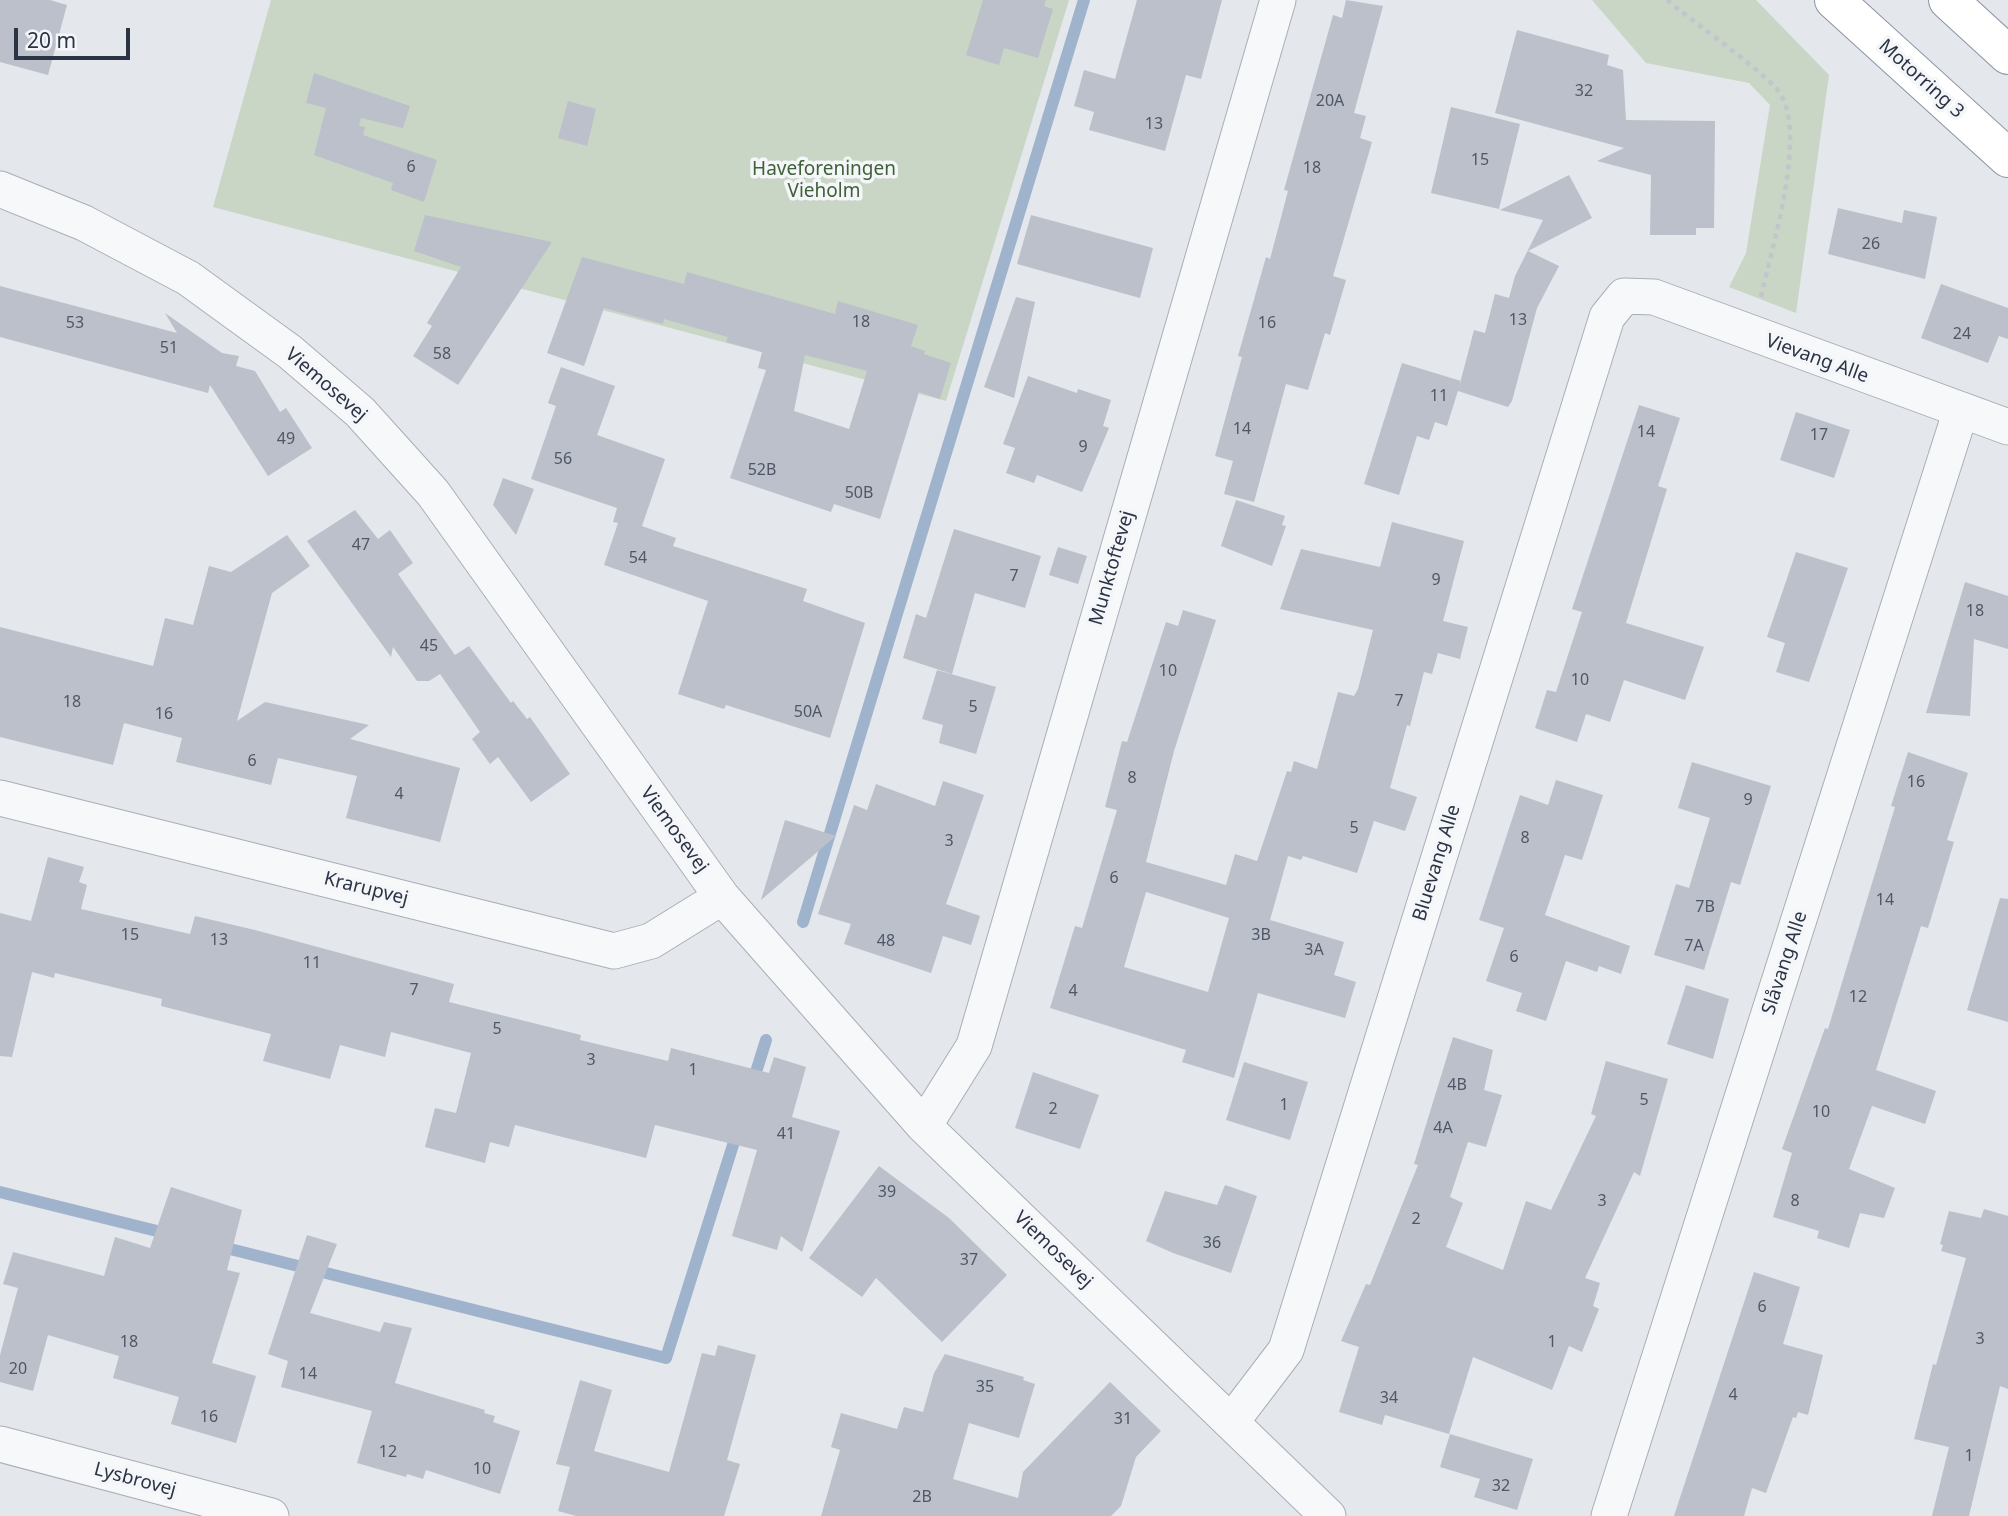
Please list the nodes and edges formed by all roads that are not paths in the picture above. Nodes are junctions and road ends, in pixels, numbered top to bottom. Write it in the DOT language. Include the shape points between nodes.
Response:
graph roads {
  1 [pos="1278,0"];
  2 [pos="1834,0"];
  3 [pos="1948,0"];
  4 [pos="2008,55"];
  5 [pos="2008,158"];
  6 [pos="0,189"];
  7 [pos="1624,296"];
  8 [pos="1961,410"];
  9 [pos="2008,428"];
  10 [pos="0,798"];
  11 [pos="722,897"];
  12 [pos="924,1126"];
  13 [pos="1232,1421"];
  14 [pos="0,1444"];
  15 [pos="271,1516"];
  16 [pos="1328,1516"];
  17 [pos="1609,1516"];
  1 -- 12 [label="street, Munktoftevej" via="974,1046"];
  2 -- 5 [label="highway, Motorring 3"];
  3 -- 4 [label="highway"];
  6 -- 11 [label="street, Viemosevej" via="84,223 188,278 290,352 360,412 433,493"];
  7 -- 8 [label="street, Vievang Alle" via="1654,297"];
  7 -- 13 [label="street, Bluevang Alle" via="1607,317 1286,1350"];
  8 -- 9 [label="street, Vievang Alle"];
  8 -- 17 [label="street, Slåvang Alle"];
  10 -- 11 [label="street, Krarupvej" via="614,951 651,941"];
  11 -- 12 [label="street, Viemosevej"];
  12 -- 13 [label="street, Viemosevej"];
  13 -- 16 [label="street, Viemosevej"];
  14 -- 15 [label="street, Lysbrovej"];
}
